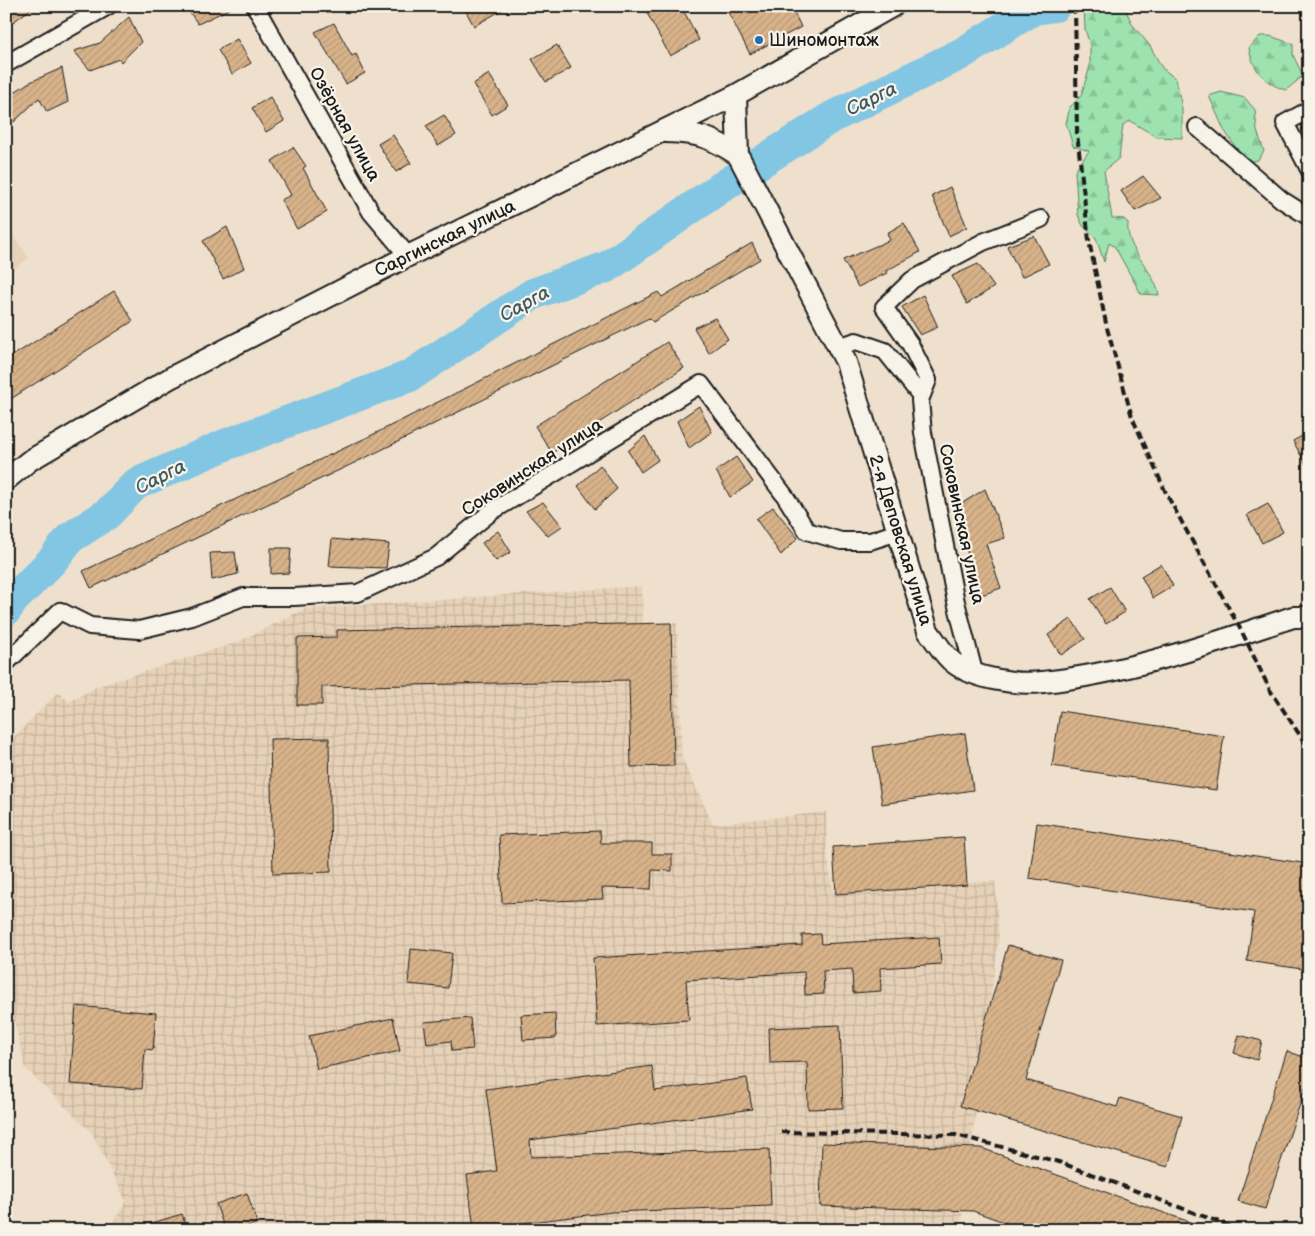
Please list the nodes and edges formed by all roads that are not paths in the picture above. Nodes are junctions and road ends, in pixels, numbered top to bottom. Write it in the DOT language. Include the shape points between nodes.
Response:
graph roads {
  1 [pos="108,6"];
  2 [pos="256,6"];
  3 [pos="892,8"];
  4 [pos="6,64"];
  5 [pos="736,95"];
  6 [pos="1309,110"];
  7 [pos="1198,127"];
  8 [pos="662,132"];
  9 [pos="738,155"];
  10 [pos="1309,169"];
  11 [pos="1309,217"];
  12 [pos="1041,219"];
  13 [pos="408,256"];
  14 [pos="838,346"];
  15 [pos="921,396"];
  16 [pos="6,480"];
  17 [pos="898,532"];
  18 [pos="1304,613"];
  19 [pos="6,663"];
  20 [pos="974,672"];
  1 -- 4 [label="street"];
  2 -- 13 [label="street, Озёрная улица" via="371,212"];
  3 -- 5 [label="street, Саргинская улица"];
  5 -- 8 [label="street, Саргинская улица"];
  5 -- 9 [label="street"];
  6 -- 10 [label="street" via="1285,123"];
  7 -- 11 [label="street" via="1282,200"];
  8 -- 9 [label="street" via="693,133 714,139"];
  8 -- 13 [label="street, Саргинская улица"];
  9 -- 14 [label="street, 2-я Деповская улица"];
  12 -- 15 [label="street, Соковинская улица" via="983,242 912,280 884,307 910,344 928,380"];
  13 -- 16 [label="street, Саргинская улица" via="172,377 29,461"];
  14 -- 15 [label="street" via="856,341 885,351"];
  14 -- 17 [label="street, 2-я Деповская улица" via="846,362"];
  15 -- 20 [label="street, Соковинская улица" via="923,433 931,477 956,602"];
  17 -- 19 [label="street, Соковинская улица" via="870,541 841,541 807,531 785,496 701,384 491,512 436,557 358,593 243,597 192,617 139,630 90,626 60,611"];
  17 -- 20 [label="street, 2-я Деповская улица" via="928,631 954,663"];
  18 -- 20 [label="street, 2-я Деповская улица" via="1163,657 1088,675 1041,682 988,679"];
}
